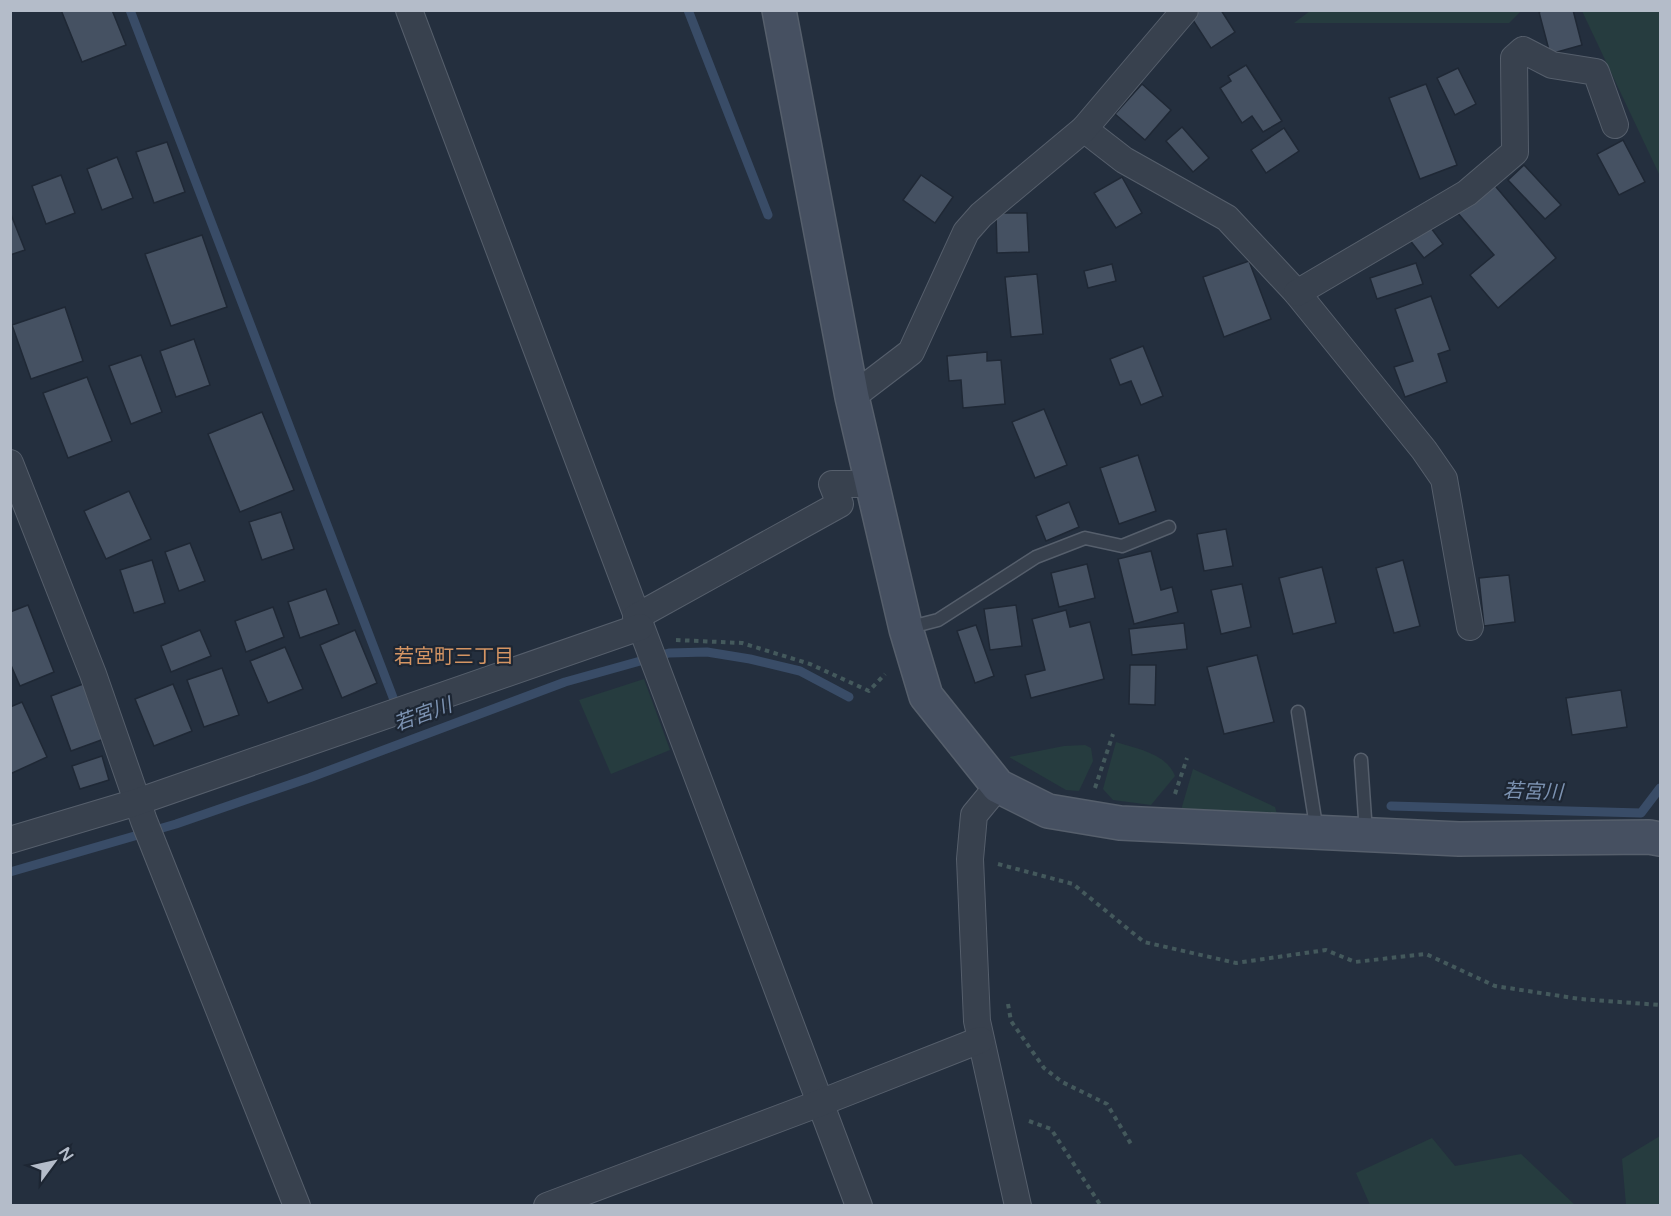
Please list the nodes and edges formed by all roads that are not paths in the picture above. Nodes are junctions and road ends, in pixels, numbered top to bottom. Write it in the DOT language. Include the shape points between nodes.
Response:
graph roads {
  1 [pos="409,10"];
  2 [pos="779,10"];
  3 [pos="1185,10"];
  4 [pos="1615,125"];
  5 [pos="1084,129"];
  6 [pos="1297,293"];
  7 [pos="852,397"];
  8 [pos="10,463"];
  9 [pos="872,484"];
  10 [pos="1169,527"];
  11 [pos="1470,627"];
  12 [pos="906,629"];
  13 [pos="644,639"];
  14 [pos="1298,712"];
  15 [pos="1360,760"];
  16 [pos="998,786"];
  17 [pos="144,821"];
  18 [pos="1317,833"];
  19 [pos="1366,835"];
  20 [pos="1660,839"];
  21 [pos="10,840"];
  22 [pos="980,1040"];
  23 [pos="820,1103"];
  24 [pos="297,1206"];
  25 [pos="547,1206"];
  26 [pos="859,1206"];
  27 [pos="1018,1206"];
  1 -- 13 [label="street"];
  2 -- 7 [label="street"];
  3 -- 5 [label="street"];
  4 -- 6 [label="street" via="1596,72 1552,65 1524,50 1514,57 1515,152 1467,193"];
  5 -- 6 [label="street" via="1124,160 1227,218"];
  5 -- 7 [label="street" via="981,214 966,232 910,352"];
  6 -- 11 [label="street" via="1444,479"];
  7 -- 9 [label="street"];
  8 -- 17 [label="street" via="93,674"];
  9 -- 12 [label="street"];
  9 -- 13 [label="street" via="832,484 840,504"];
  10 -- 12 [label="lane" via="1122,546 1085,538 1036,557 938,620"];
  12 -- 16 [label="street" via="926,696"];
  13 -- 17 [label="street"];
  13 -- 23 [label="street"];
  14 -- 18 [label="lane"];
  15 -- 19 [label="lane"];
  16 -- 18 [label="street" via="1048,811 1085,818"];
  16 -- 22 [label="street" via="974,815 970,859"];
  17 -- 21 [label="street"];
  17 -- 24 [label="street"];
  18 -- 19 [label="street"];
  19 -- 20 [label="street"];
  22 -- 23 [label="street"];
  22 -- 27 [label="street"];
  23 -- 25 [label="street"];
  23 -- 26 [label="street"];
}
